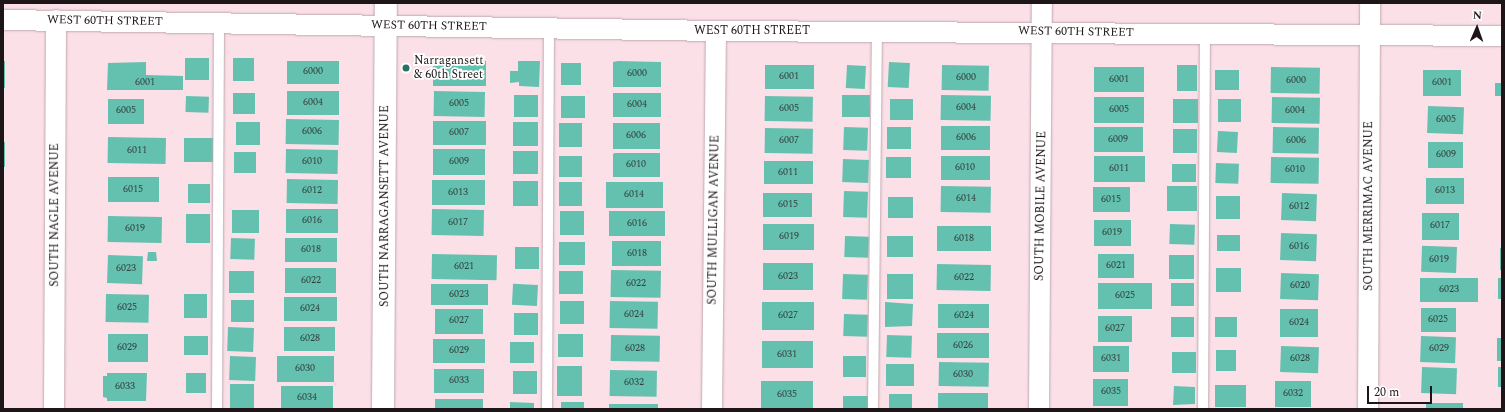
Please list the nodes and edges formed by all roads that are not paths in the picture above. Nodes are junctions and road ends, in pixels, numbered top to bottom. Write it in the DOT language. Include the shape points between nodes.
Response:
graph roads {
  1 [pos="386,3"];
  2 [pos="1042,3"];
  3 [pos="1370,3"];
  4 [pos="3,20"];
  5 [pos="56,20"];
  6 [pos="219,23"];
  7 [pos="386,26"];
  8 [pos="549,28"];
  9 [pos="716,31"];
  10 [pos="877,31"];
  11 [pos="1042,32"];
  12 [pos="1205,34"];
  13 [pos="1371,36"];
  14 [pos="1502,36"];
  15 [pos="54,409"];
  16 [pos="217,409"];
  17 [pos="383,409"];
  18 [pos="546,409"];
  19 [pos="712,409"];
  20 [pos="873,409"];
  21 [pos="1039,409"];
  22 [pos="1203,409"];
  23 [pos="1368,409"];
  1 -- 7 [label="street, SOUTH NARRAGANSETT AVENUE"];
  2 -- 11 [label="street, SOUTH MOBILE AVENUE"];
  3 -- 13 [label="street, SOUTH MERRIMAC AVENUE"];
  4 -- 5 [label="street, WEST 60TH STREET"];
  5 -- 6 [label="street, WEST 60TH STREET"];
  5 -- 15 [label="street, SOUTH NAGLE AVENUE"];
  6 -- 7 [label="street, WEST 60TH STREET"];
  6 -- 16 [label="lane"];
  7 -- 8 [label="street, WEST 60TH STREET"];
  7 -- 17 [label="street, SOUTH NARRAGANSETT AVENUE"];
  8 -- 9 [label="street, WEST 60TH STREET"];
  8 -- 18 [label="lane"];
  9 -- 10 [label="street, WEST 60TH STREET"];
  9 -- 19 [label="street, SOUTH MULLIGAN AVENUE"];
  10 -- 11 [label="street, WEST 60TH STREET"];
  10 -- 20 [label="lane"];
  11 -- 12 [label="street, WEST 60TH STREET"];
  11 -- 21 [label="street, SOUTH MOBILE AVENUE"];
  12 -- 13 [label="street, WEST 60TH STREET"];
  12 -- 22 [label="lane"];
  13 -- 14 [label="street, WEST 60TH STREET"];
  13 -- 23 [label="street, SOUTH MERRIMAC AVENUE"];
}
